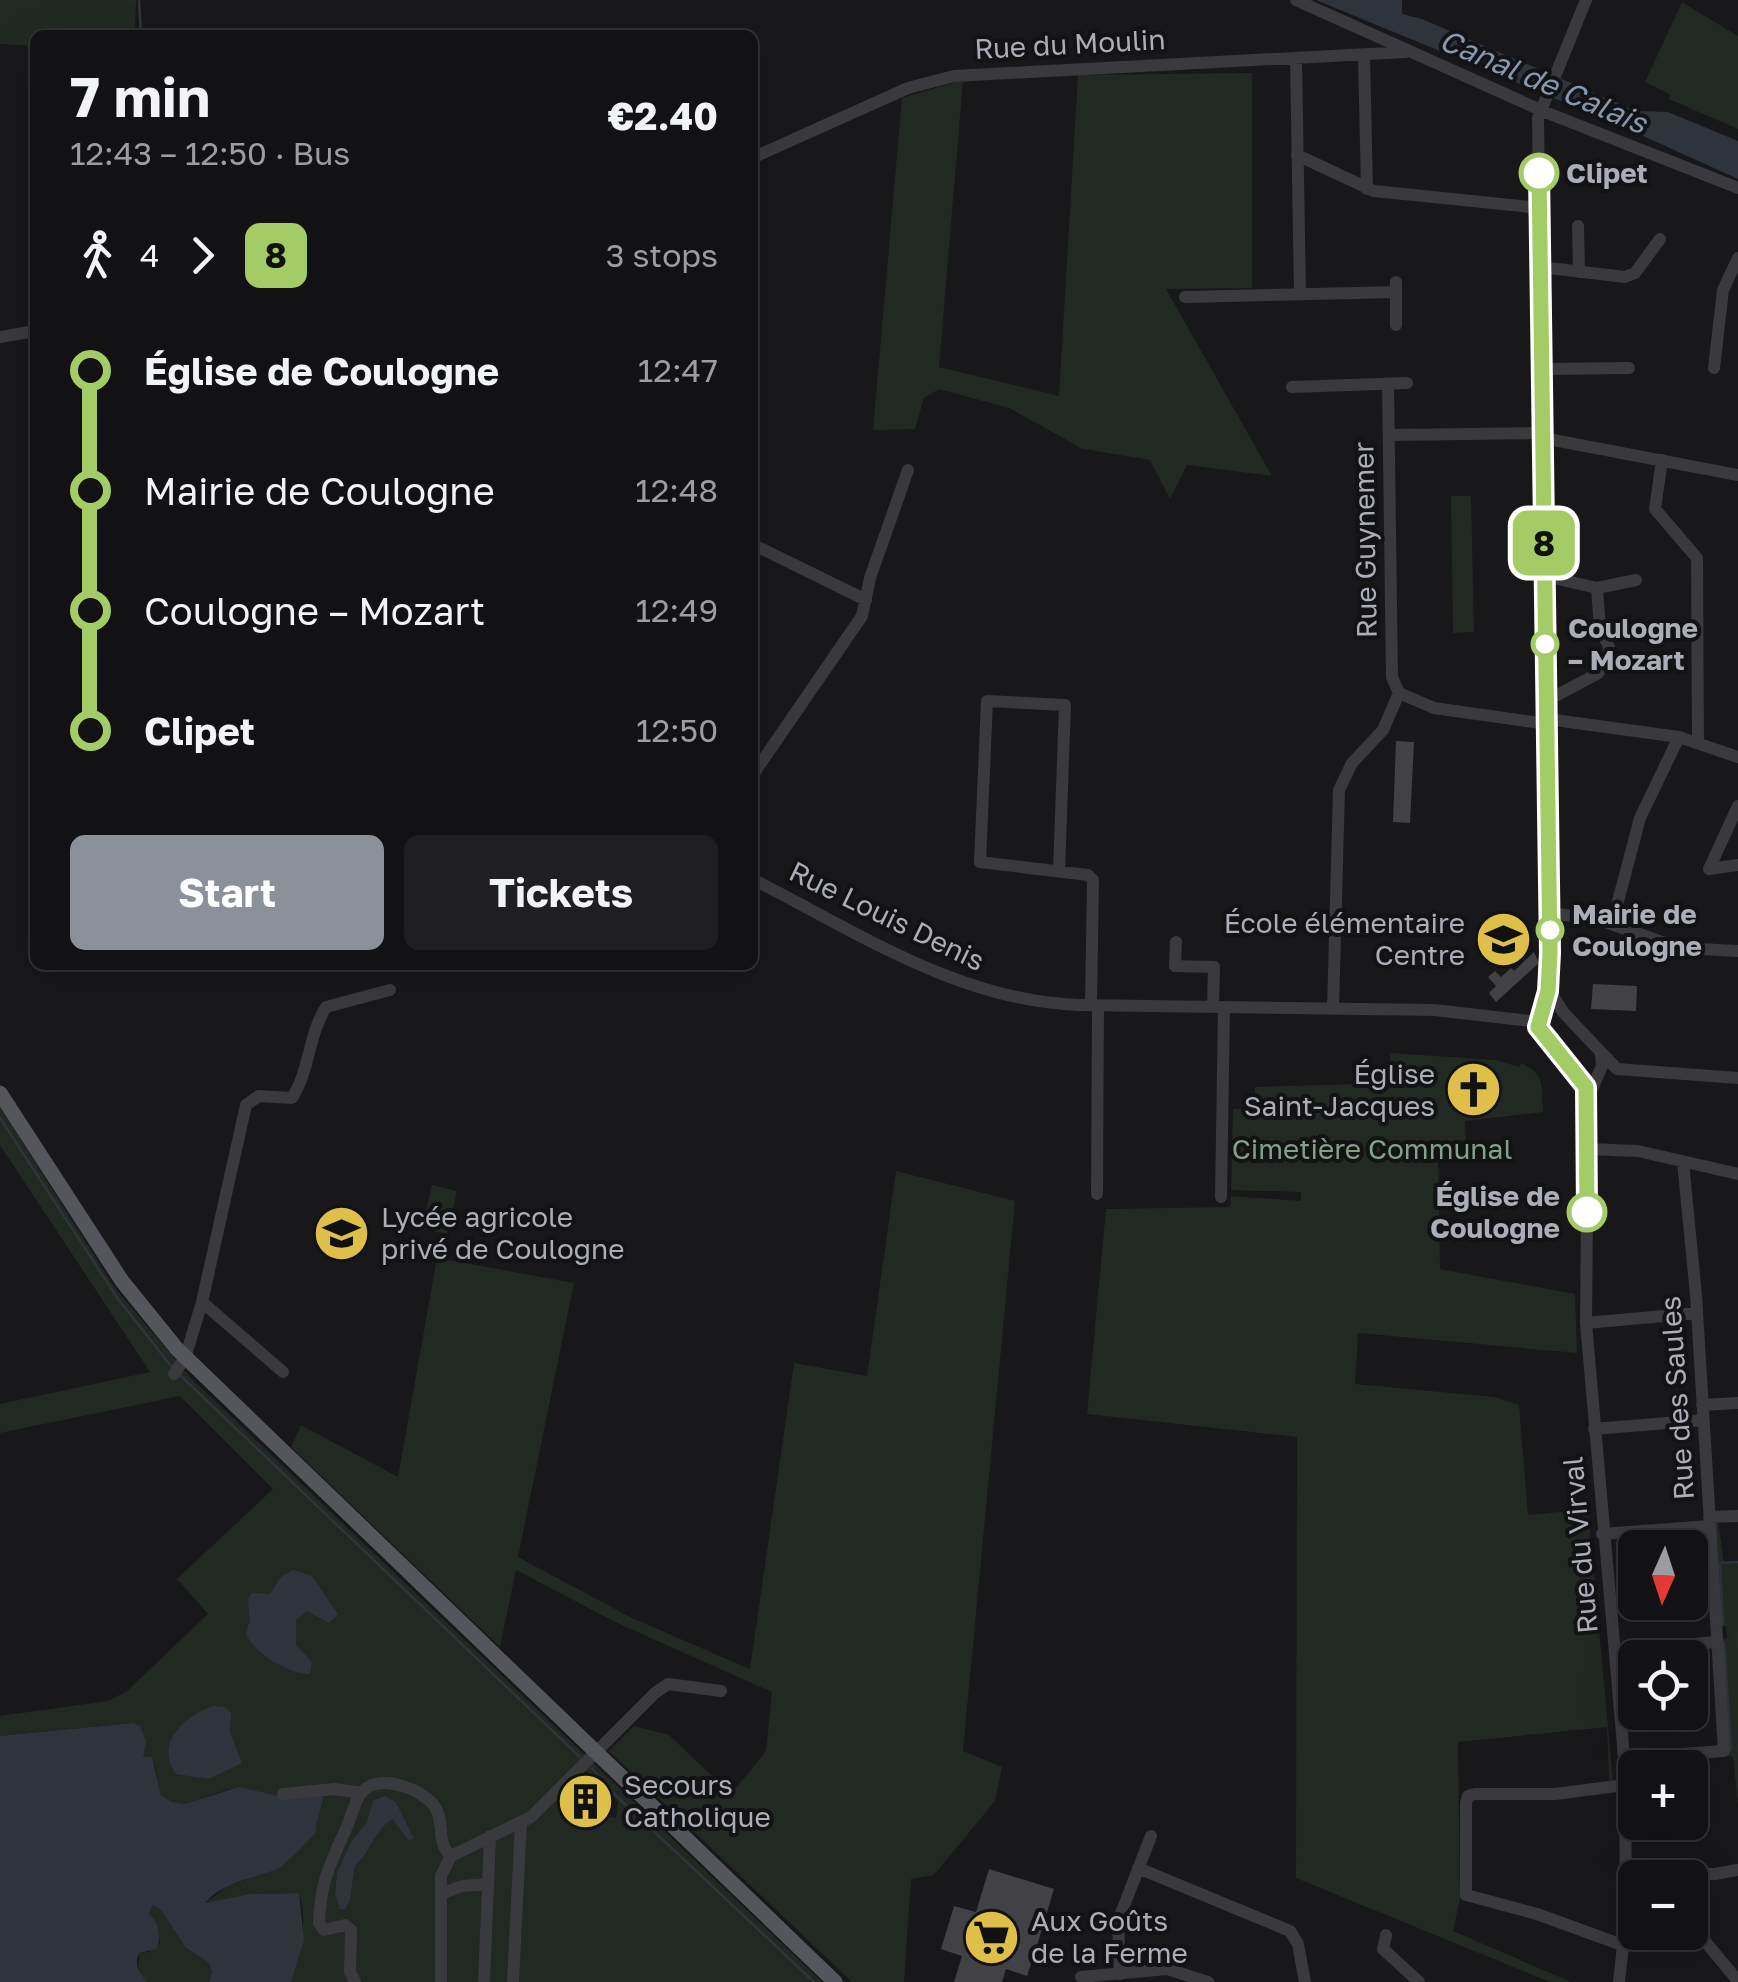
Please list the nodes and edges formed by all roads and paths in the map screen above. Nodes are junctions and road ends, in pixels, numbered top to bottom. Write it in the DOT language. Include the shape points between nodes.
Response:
graph roads {
  1 [pos="1296,0"];
  2 [pos="1586,0"];
  3 [pos="1406,52"];
  4 [pos="1364,56"];
  5 [pos="1296,59"];
  6 [pos="1540,105"];
  7 [pos="1298,154"];
  8 [pos="758,155"];
  9 [pos="1367,188"];
  10 [pos="1738,188"];
  11 [pos="1540,208"];
  12 [pos="1578,226"];
  13 [pos="1660,239"];
  14 [pos="1738,258"];
  15 [pos="1541,266"];
  16 [pos="1579,272"];
  17 [pos="1300,294"];
  18 [pos="1185,297"];
  19 [pos="1396,325"];
  20 [pos="30,331"];
  21 [pos="0,338"];
  22 [pos="1630,368"];
  23 [pos="1714,368"];
  24 [pos="1542,369"];
  25 [pos="1407,383"];
  26 [pos="1388,384"];
  27 [pos="1292,388"];
  28 [pos="1389,435"];
  29 [pos="1543,435"];
  30 [pos="1662,460"];
  31 [pos="908,470"];
  32 [pos="1738,475"];
  33 [pos="758,547"];
  34 [pos="1545,576"];
  35 [pos="1636,580"];
  36 [pos="1597,588"];
  37 [pos="866,600"];
  38 [pos="1400,693"];
  39 [pos="1546,701"];
  40 [pos="1547,722"];
  41 [pos="1679,737"];
  42 [pos="1698,742"];
  43 [pos="1738,757"];
  44 [pos="758,767"];
  45 [pos="1738,806"];
  46 [pos="1731,821"];
  47 [pos="1738,835"];
  48 [pos="1738,865"];
  49 [pos="1058,870"];
  50 [pos="758,882"];
  51 [pos="1549,913"];
  52 [pos="1612,924"];
  53 [pos="1176,942"];
  54 [pos="1738,950"];
  55 [pos="1549,984"];
  56 [pos="390,990"];
  57 [pos="1094,1005"];
  58 [pos="1218,1007"];
  59 [pos="1333,1008"];
  60 [pos="1563,1012"];
  61 [pos="1541,1018"];
  62 [pos="1600,1055"];
  63 [pos="1598,1072"];
  64 [pos="1578,1075"];
  65 [pos="1738,1078"];
  66 [pos="0,1094"];
  67 [pos="1588,1103"];
  68 [pos="1588,1149"];
  69 [pos="1683,1162"];
  70 [pos="1738,1174"];
  71 [pos="1097,1194"];
  72 [pos="1221,1197"];
  73 [pos="202,1302"];
  74 [pos="1697,1313"];
  75 [pos="1586,1322"];
  76 [pos="186,1358"];
  77 [pos="282,1372"];
  78 [pos="174,1374"];
  79 [pos="1738,1403"];
  80 [pos="1702,1405"];
  81 [pos="1703,1420"];
  82 [pos="1594,1429"];
  83 [pos="1738,1516"];
  84 [pos="1710,1521"];
  85 [pos="1602,1534"];
  86 [pos="1716,1642"];
  87 [pos="1615,1651"];
  88 [pos="720,1691"];
  89 [pos="1623,1750"];
  90 [pos="596,1752"];
  91 [pos="1708,1752"];
  92 [pos="1618,1786"];
  93 [pos="361,1793"];
  94 [pos="283,1794"];
  95 [pos="522,1822"];
  96 [pos="490,1836"];
  97 [pos="1151,1836"];
  98 [pos="518,1845"];
  99 [pos="447,1852"];
  100 [pos="489,1852"];
  101 [pos="1138,1868"];
  102 [pos="1738,1870"];
  103 [pos="1708,1872"];
  104 [pos="488,1884"];
  105 [pos="441,1894"];
  106 [pos="1386,1935"];
  107 [pos="1618,1943"];
  108 [pos="1708,1945"];
  109 [pos="1624,1950"];
  110 [pos="1120,1974"];
  111 [pos="1082,1978"];
  112 [pos="1738,1980"];
  113 [pos="355,1982"];
  114 [pos="441,1982"];
  115 [pos="484,1982"];
  116 [pos="513,1982"];
  117 [pos="835,1982"];
  118 [pos="1208,1982"];
  119 [pos="1305,1982"];
  120 [pos="1418,1982"];
  121 [pos="1619,1982"];
  1 -- 3 [label="street"];
  2 -- 6 [label="street"];
  3 -- 4 [label="street, Rue du Moulin"];
  3 -- 6 [label="street"];
  4 -- 5 [label="street, Rue du Moulin"];
  4 -- 9 [label="street"];
  5 -- 7 [label="street"];
  5 -- 8 [label="street, Rue du Moulin" via="954,76 908,88"];
  6 -- 10 [label="street"];
  6 -- 11 [label="street"];
  7 -- 9 [label="street"];
  7 -- 17 [label="street"];
  9 -- 11 [label="street"];
  11 -- 15 [label="street"];
  12 -- 16 [label="street"];
  13 -- 16 [label="street" via="1629,276"];
  14 -- 23 [label="street" via="1723,290"];
  15 -- 16 [label="street"];
  15 -- 24 [label="street"];
  17 -- 18 [label="street"];
  17 -- 19 [label="street" via="1396,287"];
  20 -- 21 [label="street"];
  22 -- 24 [label="street"];
  24 -- 29 [label="street"];
  25 -- 26 [label="street"];
  26 -- 27 [label="street"];
  26 -- 28 [label="street, Rue Guynemer"];
  28 -- 29 [label="street"];
  28 -- 38 [label="street, Rue Guynemer" via="1392,677"];
  29 -- 30 [label="street"];
  29 -- 34 [label="street"];
  30 -- 32 [label="street"];
  30 -- 42 [label="street" via="1655,508 1696,558"];
  31 -- 37 [label="street"];
  33 -- 37 [label="street"];
  34 -- 36 [label="street"];
  34 -- 39 [label="street"];
  35 -- 36 [label="street"];
  36 -- 39 [label="street" via="1607,662"];
  37 -- 44 [label="street" via="842,648"];
  38 -- 40 [label="street" via="1427,707"];
  38 -- 59 [label="street" via="1383,730 1352,762 1339,790"];
  39 -- 40 [label="street"];
  40 -- 41 [label="street"];
  40 -- 51 [label="street"];
  41 -- 42 [label="street"];
  41 -- 52 [label="street" via="1640,818"];
  42 -- 43 [label="street"];
  45 -- 46 [label="street"];
  46 -- 47 [label="street"];
  46 -- 48 [label="street" via="1708,869"];
  49 -- 49 [label="street" via="980,862 987,701 1065,706"];
  49 -- 57 [label="street" via="1093,880"];
  50 -- 57 [label="street, Rue Louis Denis" via="952,980 1022,1000"];
  51 -- 52 [label="street"];
  51 -- 55 [label="street"];
  52 -- 54 [label="street" via="1679,948"];
  53 -- 58 [label="street" via="1175,966 1214,967"];
  55 -- 60 [label="street"];
  55 -- 61 [label="street"];
  56 -- 73 [label="street" via="326,1008 292,1098 258,1096 246,1105"];
  57 -- 58 [label="street, Rue Louis Denis"];
  57 -- 71 [label="street"];
  58 -- 59 [label="street, Rue Louis Denis"];
  58 -- 72 [label="street"];
  59 -- 61 [label="street, Rue Louis Denis"];
  60 -- 61 [label="street, Rue Louis Denis"];
  60 -- 62 [label="street"];
  61 -- 64 [label="street" via="1541,1034"];
  62 -- 63 [label="street, Rue du Virval"];
  62 -- 65 [label="street" via="1626,1072"];
  63 -- 64 [label="street"];
  63 -- 67 [label="street, Rue du Virval"];
  64 -- 67 [label="street, Rue du Virval"];
  66 -- 76 [label="main road" via="122,1281"];
  67 -- 68 [label="street, Rue du Virval"];
  68 -- 69 [label="street"];
  68 -- 75 [label="street, Rue du Virval"];
  69 -- 70 [label="street"];
  69 -- 74 [label="street, Rue des Saules"];
  73 -- 76 [label="street"];
  73 -- 77 [label="street"];
  74 -- 75 [label="street"];
  74 -- 80 [label="street, Rue des Saules"];
  75 -- 82 [label="street, Rue du Virval"];
  76 -- 78 [label="street"];
  76 -- 90 [label="main road"];
  79 -- 80 [label="street"];
  80 -- 81 [label="street, Rue des Saules"];
  81 -- 82 [label="street"];
  81 -- 84 [label="street, Rue des Saules"];
  82 -- 85 [label="street, Rue du Virval"];
  83 -- 84 [label="street"];
  84 -- 85 [label="street"];
  84 -- 86 [label="street, Rue des Saules"];
  85 -- 87 [label="street, Rue du Virval"];
  86 -- 87 [label="street"];
  86 -- 91 [label="street, Rue des Saules" via="1724,1751"];
  87 -- 89 [label="street, Rue du Virval"];
  88 -- 90 [label="street" via="668,1684"];
  90 -- 95 [label="street"];
  90 -- 117 [label="main road"];
  92 -- 107 [label="street" via="1474,1794 1466,1803 1466,1895"];
  93 -- 94 [label="street"];
  93 -- 99 [label="street" via="385,1782 427,1798 440,1815"];
  93 -- 113 [label="street" via="327,1866 318,1923 324,1930 350,1930"];
  95 -- 96 [label="street"];
  95 -- 98 [label="street"];
  96 -- 99 [label="street"];
  96 -- 100 [label="street"];
  97 -- 101 [label="street"];
  98 -- 100 [label="street" via="506,1862"];
  98 -- 116 [label="street"];
  99 -- 105 [label="street"];
  100 -- 104 [label="street"];
  101 -- 110 [label="street" via="1116,1928"];
  101 -- 119 [label="street" via="1290,1931"];
  102 -- 103 [label="street"];
  104 -- 105 [label="street"];
  104 -- 115 [label="street"];
  105 -- 114 [label="street"];
  106 -- 120 [label="street" via="1384,1949"];
  108 -- 112 [label="street"];
  109 -- 121 [label="street, Rue du Virval"];
  110 -- 111 [label="street"];
  110 -- 118 [label="street" via="1174,1970"];
}
